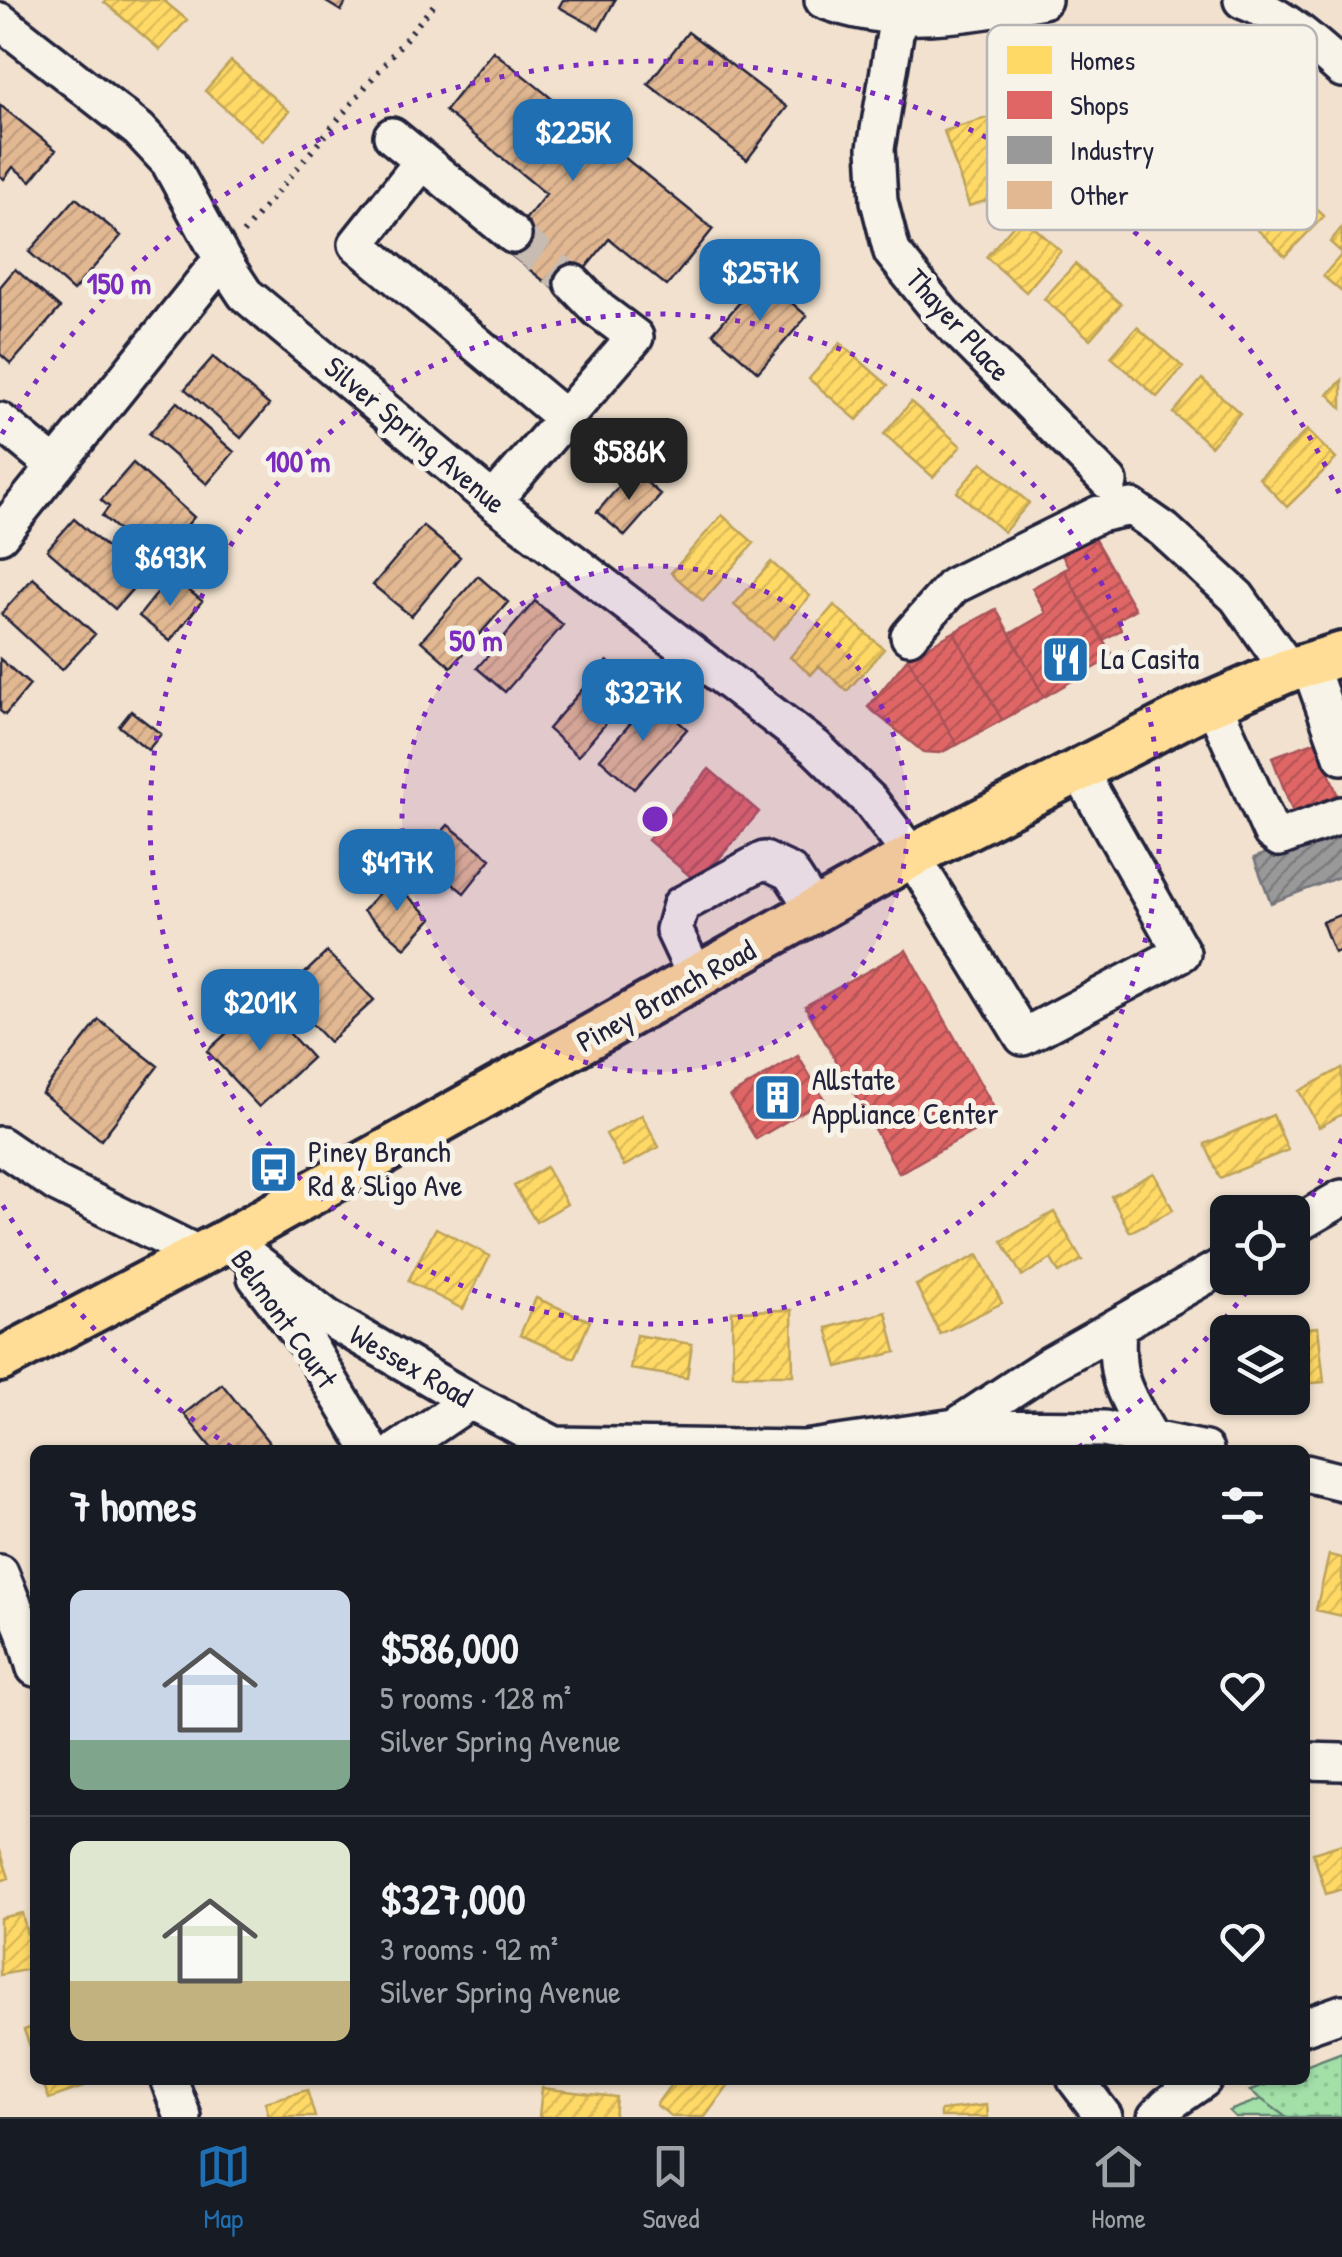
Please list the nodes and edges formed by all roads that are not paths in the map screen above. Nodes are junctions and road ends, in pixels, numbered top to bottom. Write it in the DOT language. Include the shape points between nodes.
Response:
graph roads {
  1 [pos="823,0"];
  2 [pos="1043,0"];
  3 [pos="1242,0"];
  4 [pos="898,16"];
  5 [pos="0,21"];
  6 [pos="1290,25"];
  7 [pos="1317,47"];
  8 [pos="1342,69"];
  9 [pos="392,136"];
  10 [pos="422,162"];
  11 [pos="513,234"];
  12 [pos="222,259"];
  13 [pos="573,284"];
  14 [pos="566,419"];
  15 [pos="0,421"];
  16 [pos="55,466"];
  17 [pos="1109,482"];
  18 [pos="493,500"];
  19 [pos="0,535"];
  20 [pos="909,636"];
  21 [pos="1314,662"];
  22 [pos="1213,703"];
  23 [pos="1342,756"];
  24 [pos="1079,770"];
  25 [pos="1342,816"];
  26 [pos="912,856"];
  27 [pos="816,912"];
  28 [pos="696,979"];
  29 [pos="0,1145"];
  30 [pos="1342,1198"];
  31 [pos="1310,1216"];
  32 [pos="214,1248"];
  33 [pos="1210,1274"];
  34 [pos="1118,1326"];
  35 [pos="0,1360"];
  36 [pos="470,1401"];
  37 [pos="1150,1437"];
  38 [pos="958,1438"];
  39 [pos="369,1445"];
  40 [pos="405,1445"];
  41 [pos="555,1445"];
  42 [pos="852,1445"];
  43 [pos="1184,1445"];
  44 [pos="1310,1474"];
  45 [pos="1342,1482"];
  46 [pos="0,1573"];
  47 [pos="30,1651"];
  48 [pos="1310,1761"];
  49 [pos="1342,1762"];
  50 [pos="1342,2013"];
  51 [pos="1310,2024"];
  52 [pos="171,2085"];
  53 [pos="1080,2085"];
  54 [pos="1195,2085"];
  55 [pos="183,2117"];
  56 [pos="1104,2117"];
  57 [pos="1156,2117"];
  1 -- 4 [label="street"];
  2 -- 4 [label="street" via="960,16"];
  3 -- 6 [label="street"];
  4 -- 17 [label="street, Thayer Place" via="876,148 879,201 892,252 942,314"];
  5 -- 12 [label="street, Silver Spring Avenue" via="139,130 169,162"];
  7 -- 8 [label="street"];
  9 -- 10 [label="street"];
  10 -- 11 [label="street"];
  10 -- 14 [label="street" via="356,244"];
  12 -- 16 [label="street"];
  12 -- 18 [label="street, Silver Spring Avenue" via="245,294"];
  13 -- 14 [label="street" via="635,337"];
  14 -- 18 [label="street"];
  15 -- 16 [label="street"];
  16 -- 19 [label="street"];
  18 -- 26 [label="street, Silver Spring Avenue" via="816,748 870,801"];
  20 -- 21 [label="street" via="953,586 1100,514 1130,508"];
  21 -- 22 [label="main road, Piney Branch Road"];
  21 -- 23 [label="street"];
  22 -- 24 [label="main road, Piney Branch Road"];
  22 -- 25 [label="street" via="1270,832 1279,838"];
  24 -- 26 [label="main road, Piney Branch Road"];
  24 -- 26 [label="street, Silver Spring Avenue" via="1182,952 1023,1036"];
  26 -- 27 [label="main road, Piney Branch Road"];
  27 -- 28 [label="main road, Piney Branch Road"];
  27 -- 28 [label="street" via="790,872 764,860 681,904 674,930"];
  28 -- 32 [label="main road, Piney Branch Road"];
  29 -- 32 [label="street" via="57,1184"];
  30 -- 31 [label="street"];
  32 -- 35 [label="main road, Piney Branch Road"];
  32 -- 36 [label="street, Wessex Road"];
  32 -- 39 [label="street, Belmont Court" via="310,1348"];
  33 -- 34 [label="street, Wessex Road"];
  34 -- 37 [label="street" via="1115,1366"];
  34 -- 38 [label="street, Wessex Road" via="1049,1365"];
  36 -- 40 [label="street"];
  36 -- 41 [label="street, Wessex Road"];
  37 -- 38 [label="street" via="1104,1429"];
  37 -- 43 [label="street"];
  38 -- 42 [label="street, Wessex Road"];
  44 -- 45 [label="street"];
  46 -- 47 [label="street"];
  48 -- 49 [label="street"];
  50 -- 51 [label="street"];
  52 -- 55 [label="street"];
  53 -- 56 [label="street"];
  54 -- 57 [label="street"];
}
